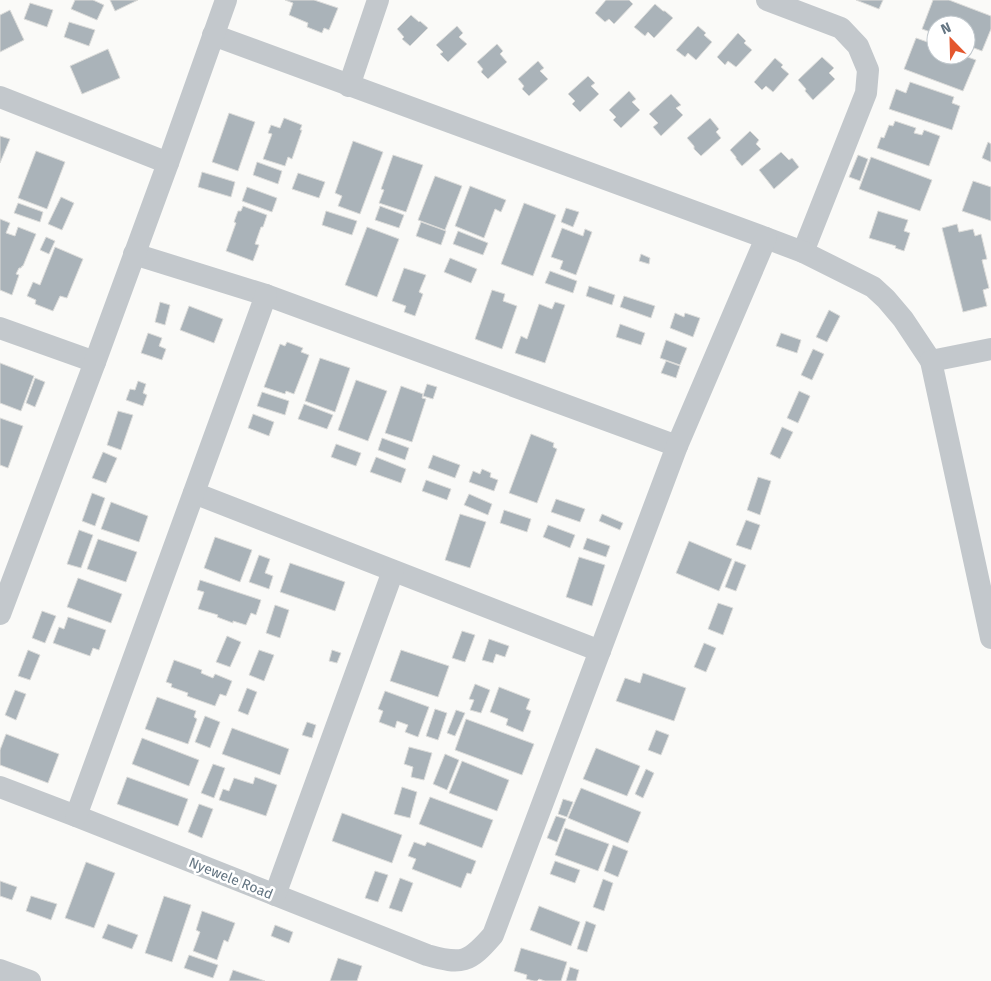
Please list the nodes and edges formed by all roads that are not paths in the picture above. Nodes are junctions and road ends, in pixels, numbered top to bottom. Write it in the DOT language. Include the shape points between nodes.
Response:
graph roads {
  1 [pos="226,0"];
  2 [pos="378,0"];
  3 [pos="767,0"];
  4 [pos="213,35"];
  5 [pos="349,86"];
  6 [pos="0,97"];
  7 [pos="168,162"];
  8 [pos="766,238"];
  9 [pos="803,252"];
  10 [pos="134,254"];
  11 [pos="266,295"];
  12 [pos="0,328"];
  13 [pos="991,350"];
  14 [pos="931,361"];
  15 [pos="94,362"];
  16 [pos="677,446"];
  17 [pos="194,493"];
  18 [pos="393,571"];
  19 [pos="0,614"];
  20 [pos="991,638"];
  21 [pos="600,651"];
  22 [pos="0,787"];
  23 [pos="76,816"];
  24 [pos="274,895"];
  25 [pos="0,970"];
  26 [pos="30,981"];
  1 -- 4 [label="street"];
  2 -- 5 [label="street"];
  3 -- 9 [label="street" via="841,28 858,46 868,70 866,93"];
  4 -- 5 [label="street"];
  4 -- 7 [label="street"];
  5 -- 8 [label="street"];
  6 -- 7 [label="street"];
  7 -- 10 [label="street"];
  8 -- 9 [label="street"];
  8 -- 16 [label="street"];
  9 -- 14 [label="street" via="873,287 903,319"];
  10 -- 11 [label="street"];
  10 -- 15 [label="street"];
  11 -- 16 [label="street"];
  11 -- 17 [label="street"];
  12 -- 15 [label="street"];
  13 -- 14 [label="street"];
  14 -- 20 [label="street"];
  15 -- 19 [label="street"];
  16 -- 21 [label="street"];
  17 -- 18 [label="street"];
  17 -- 23 [label="street"];
  18 -- 21 [label="street"];
  18 -- 24 [label="street"];
  21 -- 24 [label="street, Nyewele Road" via="492,935 480,950 464,960 445,960"];
  22 -- 23 [label="street, Nyewele Road"];
  23 -- 24 [label="street, Nyewele Road"];
  25 -- 26 [label="street"];
}
